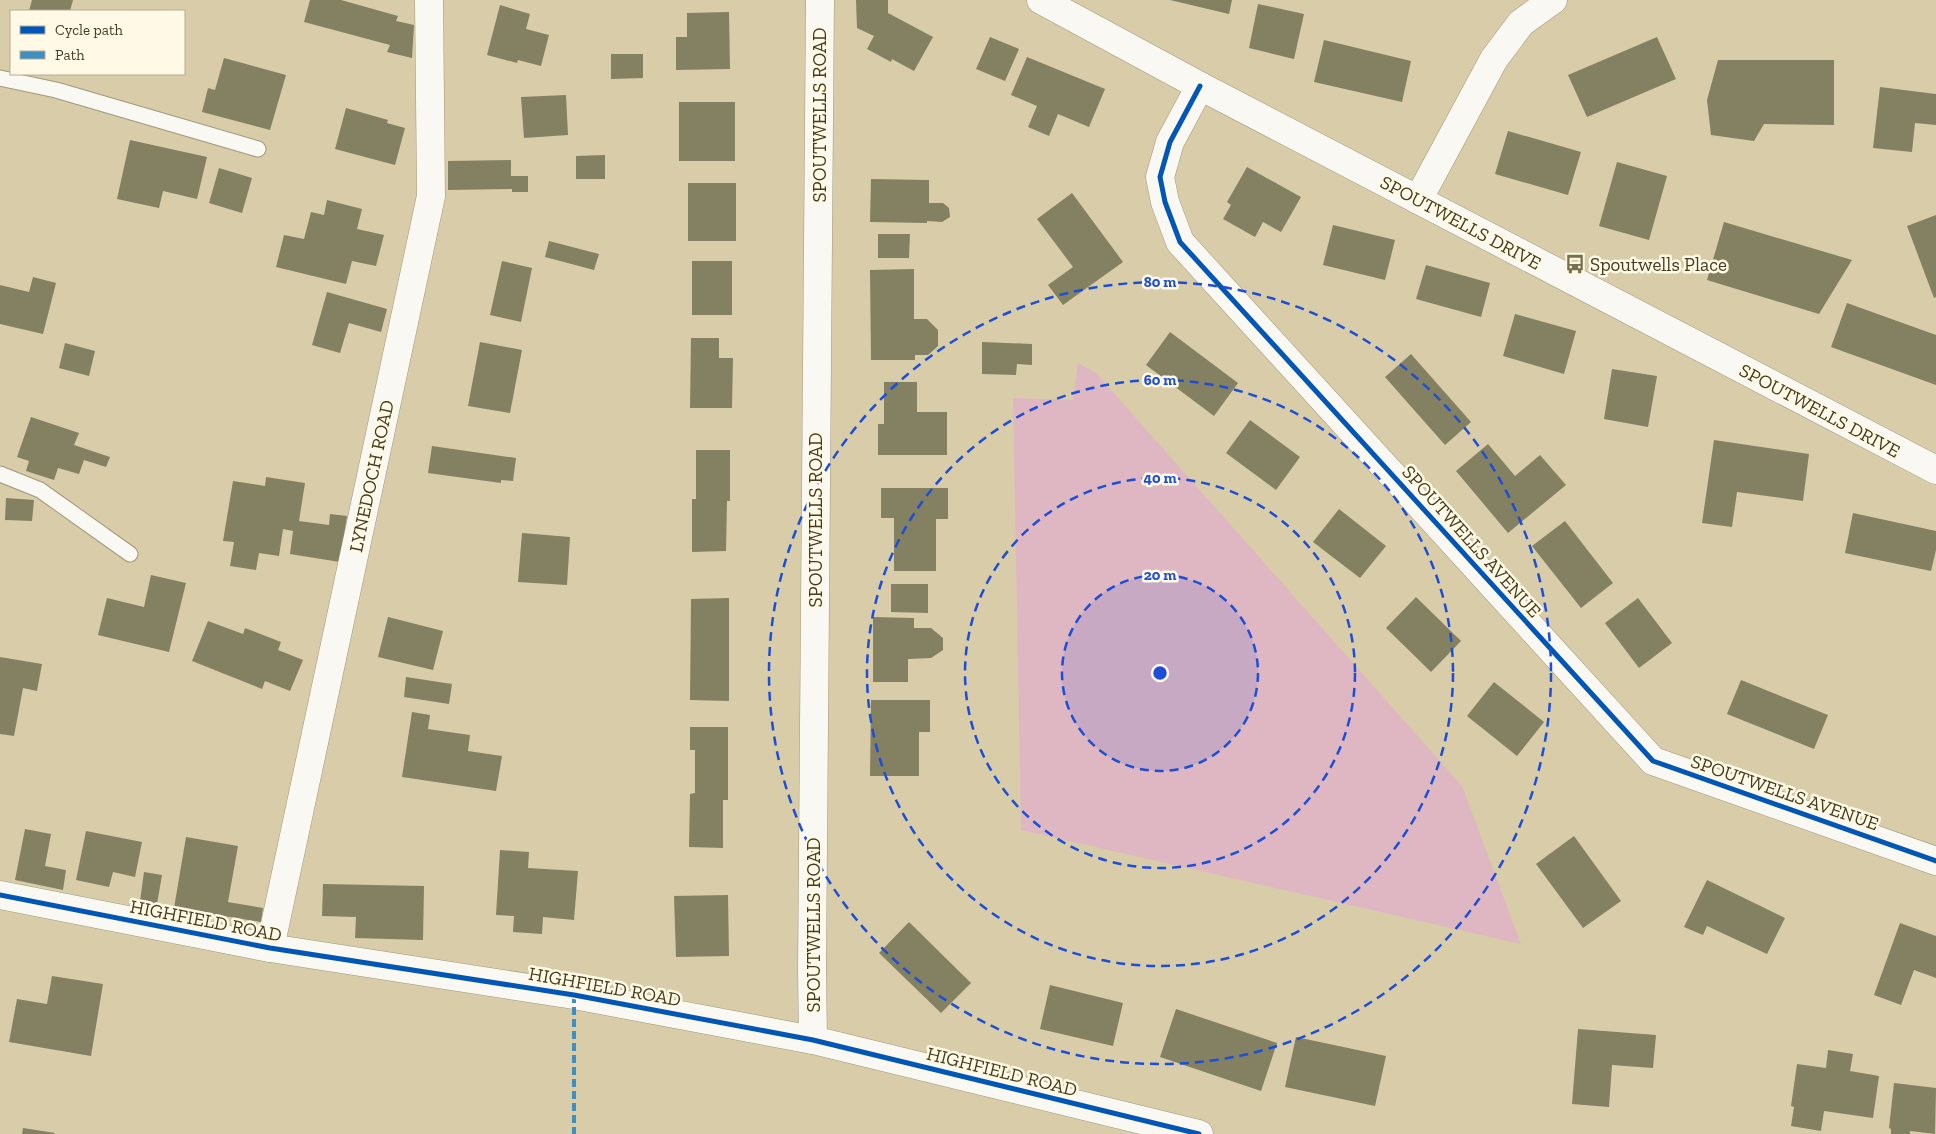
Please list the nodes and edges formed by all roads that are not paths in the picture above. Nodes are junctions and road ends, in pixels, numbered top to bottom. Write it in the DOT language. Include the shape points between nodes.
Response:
graph roads {
  1 [pos="429,0"];
  2 [pos="820,0"];
  3 [pos="1041,0"];
  4 [pos="1553,0"];
  5 [pos="0,78"];
  6 [pos="1200,86"];
  7 [pos="258,149"];
  8 [pos="1418,200"];
  9 [pos="1936,470"];
  10 [pos="0,474"];
  11 [pos="130,554"];
  12 [pos="1936,861"];
  13 [pos="0,895"];
  14 [pos="270,948"];
  15 [pos="813,1040"];
  16 [pos="1199,1134"];
  1 -- 14 [label="street, LYNEDOCH ROAD" via="431,196"];
  2 -- 15 [label="street, SPOUTWELLS ROAD"];
  3 -- 6 [label="street, SPOUTWELLS DRIVE"];
  4 -- 8 [label="street" via="1521,23 1494,59"];
  5 -- 7 [label="lane" via="56,90"];
  6 -- 8 [label="street, SPOUTWELLS DRIVE"];
  6 -- 12 [label="street, SPOUTWELLS AVENUE" via="1170,142 1160,177 1165,202 1180,242 1652,762"];
  8 -- 9 [label="street, SPOUTWELLS DRIVE"];
  10 -- 11 [label="lane" via="40,490"];
  13 -- 14 [label="street, HIGHFIELD ROAD"];
  14 -- 15 [label="street, HIGHFIELD ROAD" via="574,995"];
  15 -- 16 [label="street, HIGHFIELD ROAD"];
}
